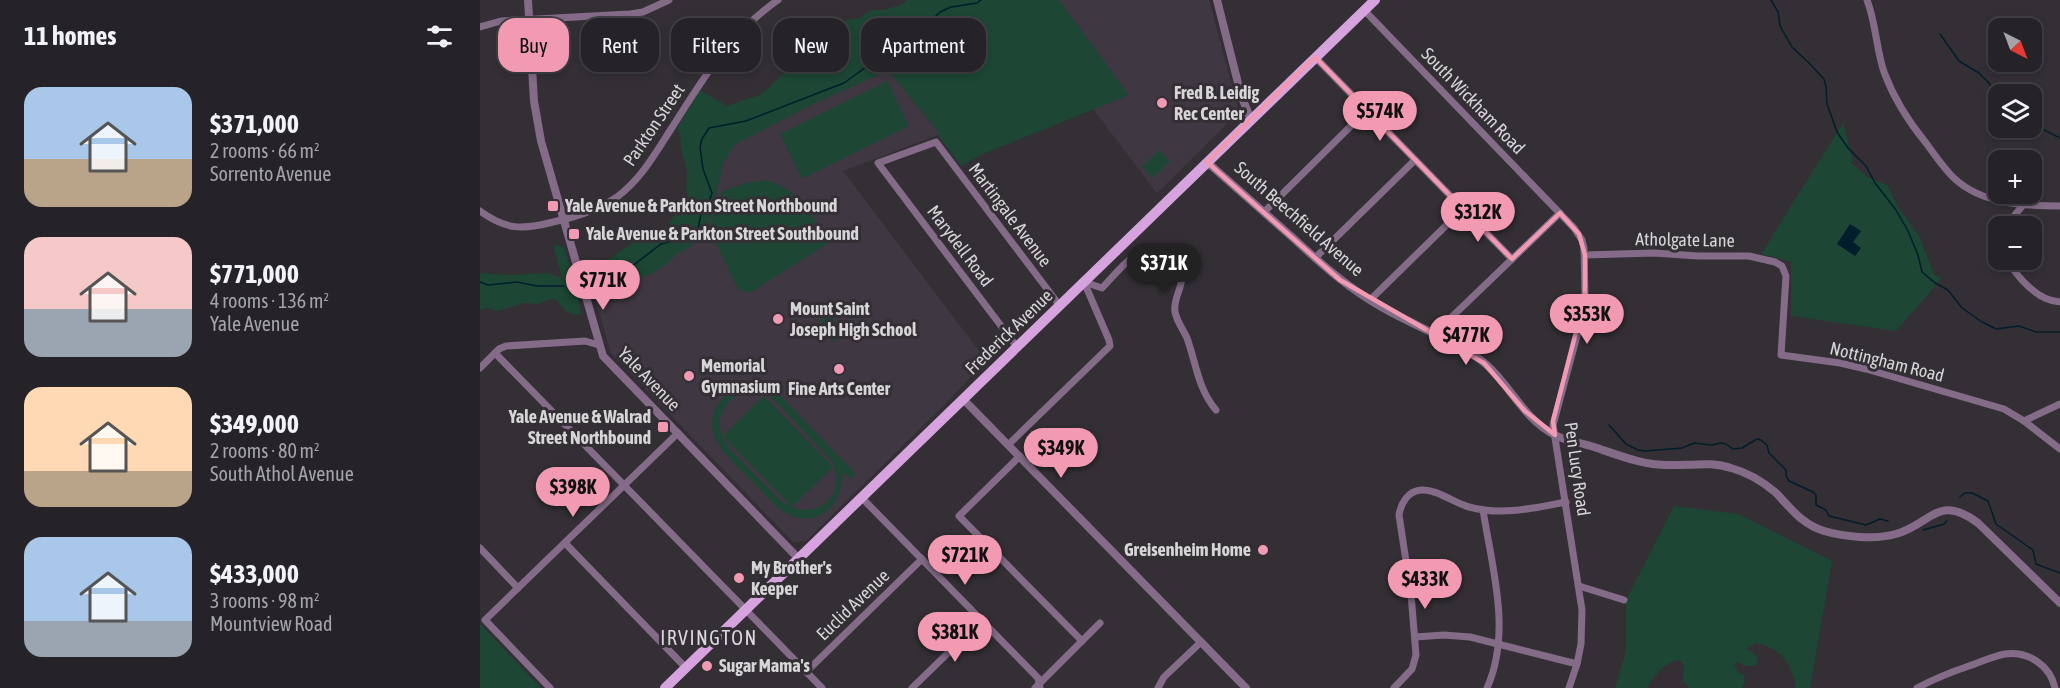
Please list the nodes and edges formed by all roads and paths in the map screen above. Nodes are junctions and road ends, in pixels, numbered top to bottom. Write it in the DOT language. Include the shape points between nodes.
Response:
graph roads {
  1 [pos="528,0"];
  2 [pos="669,0"];
  3 [pos="778,0"];
  4 [pos="1217,0"];
  5 [pos="1375,0"];
  6 [pos="1867,0"];
  7 [pos="1364,10"];
  8 [pos="529,18"];
  9 [pos="560,18"];
  10 [pos="498,22"];
  11 [pos="480,27"];
  12 [pos="1315,57"];
  13 [pos="532,72"];
  14 [pos="1367,110"];
  15 [pos="1251,120"];
  16 [pos="936,142"];
  17 [pos="1415,160"];
  18 [pos="1207,162"];
  19 [pos="2023,205"];
  20 [pos="2060,206"];
  21 [pos="1463,209"];
  22 [pos="480,212"];
  23 [pos="1264,212"];
  24 [pos="1560,213"];
  25 [pos="2014,216"];
  26 [pos="564,220"];
  27 [pos="1585,255"];
  28 [pos="1314,258"];
  29 [pos="1512,259"];
  30 [pos="1782,267"];
  31 [pos="2014,270"];
  32 [pos="1084,282"];
  33 [pos="1370,300"];
  34 [pos="2060,302"];
  35 [pos="1060,306"];
  36 [pos="1434,334"];
  37 [pos="599,345"];
  38 [pos="1017,347"];
  39 [pos="495,353"];
  40 [pos="480,368"];
  41 [pos="964,400"];
  42 [pos="2060,404"];
  43 [pos="1216,410"];
  44 [pos="2024,421"];
  45 [pos="678,433"];
  46 [pos="1555,435"];
  47 [pos="1009,444"];
  48 [pos="2060,449"];
  49 [pos="1020,456"];
  50 [pos="624,486"];
  51 [pos="862,498"];
  52 [pos="1566,502"];
  53 [pos="1484,510"];
  54 [pos="565,543"];
  55 [pos="480,548"];
  56 [pos="799,559"];
  57 [pos="922,559"];
  58 [pos="1579,586"];
  59 [pos="518,588"];
  60 [pos="1624,600"];
  61 [pos="2060,603"];
  62 [pos="746,610"];
  63 [pos="981,621"];
  64 [pos="1100,623"];
  65 [pos="1415,637"];
  66 [pos="1082,641"];
  67 [pos="1201,642"];
  68 [pos="1499,644"];
  69 [pos="1577,663"];
  70 [pos="686,668"];
  71 [pos="806,672"];
  72 [pos="670,686"];
  73 [pos="1038,686"];
  74 [pos="550,688"];
  75 [pos="822,688"];
  76 [pos="912,688"];
  77 [pos="1158,688"];
  78 [pos="1246,688"];
  79 [pos="1394,688"];
  80 [pos="1487,688"];
  81 [pos="1569,688"];
  82 [pos="1917,688"];
  83 [pos="2055,688"];
  1 -- 8 [label="street, Yale Avenue"];
  2 -- 9 [label="street" via="636,13"];
  3 -- 26 [label="street, Parkton Street" via="724,48 636,179 604,204"];
  4 -- 15 [label="street"];
  5 -- 7 [label="main road, Frederick Avenue"];
  6 -- 19 [label="street" via="1884,71 1910,123 1962,185 1977,194"];
  7 -- 12 [label="main road, Frederick Avenue"];
  7 -- 24 [label="street, South Wickham Road"];
  10 -- 11 [label="street"];
  12 -- 14 [label="street"];
  12 -- 15 [label="main road, Frederick Avenue"];
  13 -- 26 [label="street, Yale Avenue" via="541,141"];
  14 -- 17 [label="street"];
  14 -- 23 [label="street"];
  15 -- 18 [label="main road, Frederick Avenue"];
  16 -- 35 [label="street, Martingale Avenue"];
  16 -- 38 [label="street, Marydell Road" via="878,163"];
  17 -- 21 [label="street"];
  17 -- 28 [label="street"];
  18 -- 23 [label="street, South Beechfield Avenue"];
  18 -- 32 [label="main road, Frederick Avenue"];
  19 -- 20 [label="street"];
  19 -- 25 [label="street"];
  21 -- 29 [label="street"];
  21 -- 33 [label="street"];
  22 -- 26 [label="street, Parkton Street" via="514,227 537,227"];
  23 -- 28 [label="street, South Beechfield Avenue"];
  24 -- 27 [label="street, South Wickham Road" via="1579,234"];
  24 -- 29 [label="street"];
  26 -- 37 [label="street, Yale Avenue"];
  27 -- 30 [label="street, Atholgate Lane" via="1749,256 1765,258"];
  27 -- 46 [label="street, Pen Lucy Road" via="1582,317 1553,421"];
  28 -- 33 [label="street, South Beechfield Avenue"];
  29 -- 36 [label="street"];
  30 -- 44 [label="street, Nottingham Road" via="1786,276 1781,355 1866,369 2004,409"];
  31 -- 34 [label="street" via="2025,284 2046,299"];
  32 -- 35 [label="main road, Frederick Avenue"];
  32 -- 43 [label="street" via="1102,288 1148,248 1162,249 1173,256 1182,279 1174,304 1176,318 1186,335 1205,396"];
  32 -- 47 [label="street" via="1110,346"];
  33 -- 36 [label="street, South Beechfield Avenue"];
  35 -- 38 [label="main road, Frederick Avenue"];
  36 -- 46 [label="street, South Beechfield Avenue" via="1484,363 1525,411"];
  37 -- 39 [label="street" via="585,341 506,346"];
  37 -- 45 [label="street, Yale Avenue" via="603,357"];
  38 -- 41 [label="main road, Frederick Avenue"];
  39 -- 40 [label="street"];
  39 -- 50 [label="street"];
  41 -- 47 [label="street"];
  41 -- 51 [label="main road, Frederick Avenue"];
  42 -- 44 [label="street"];
  44 -- 48 [label="street, Nottingham Road"];
  45 -- 50 [label="street"];
  45 -- 56 [label="street, Yale Avenue"];
  46 -- 52 [label="street, Pen Lucy Road"];
  46 -- 61 [label="street" via="1641,462 1733,468 1766,485 1799,518 1831,532 1894,534 1940,511 1964,514"];
  47 -- 49 [label="street"];
  49 -- 66 [label="street" via="959,516"];
  49 -- 67 [label="street"];
  50 -- 54 [label="street"];
  50 -- 62 [label="street"];
  51 -- 56 [label="main road, Frederick Avenue"];
  51 -- 57 [label="street"];
  52 -- 53 [label="street" via="1511,511"];
  52 -- 58 [label="street, Pen Lucy Road"];
  53 -- 65 [label="street" via="1420,490 1403,502 1399,516"];
  53 -- 68 [label="street" via="1499,611"];
  54 -- 59 [label="street"];
  54 -- 70 [label="street"];
  55 -- 59 [label="street"];
  56 -- 62 [label="main road, Frederick Avenue"];
  57 -- 63 [label="street"];
  57 -- 71 [label="street, Euclid Avenue"];
  58 -- 60 [label="street"];
  58 -- 69 [label="street, Pen Lucy Road" via="1583,627"];
  59 -- 74 [label="street" via="485,620"];
  62 -- 70 [label="main road, Frederick Avenue"];
  62 -- 71 [label="street"];
  63 -- 73 [label="street"];
  63 -- 76 [label="street"];
  64 -- 66 [label="street"];
  65 -- 68 [label="street" via="1459,636"];
  65 -- 79 [label="street" via="1412,669"];
  66 -- 73 [label="street"];
  67 -- 77 [label="street" via="1164,677"];
  67 -- 78 [label="street"];
  68 -- 69 [label="street"];
  68 -- 80 [label="street"];
  69 -- 81 [label="street, Pen Lucy Road"];
  70 -- 72 [label="main road, Frederick Avenue"];
  71 -- 75 [label="street"];
  82 -- 83 [label="street" via="1997,656 2012,654 2029,657 2042,665"];
}
